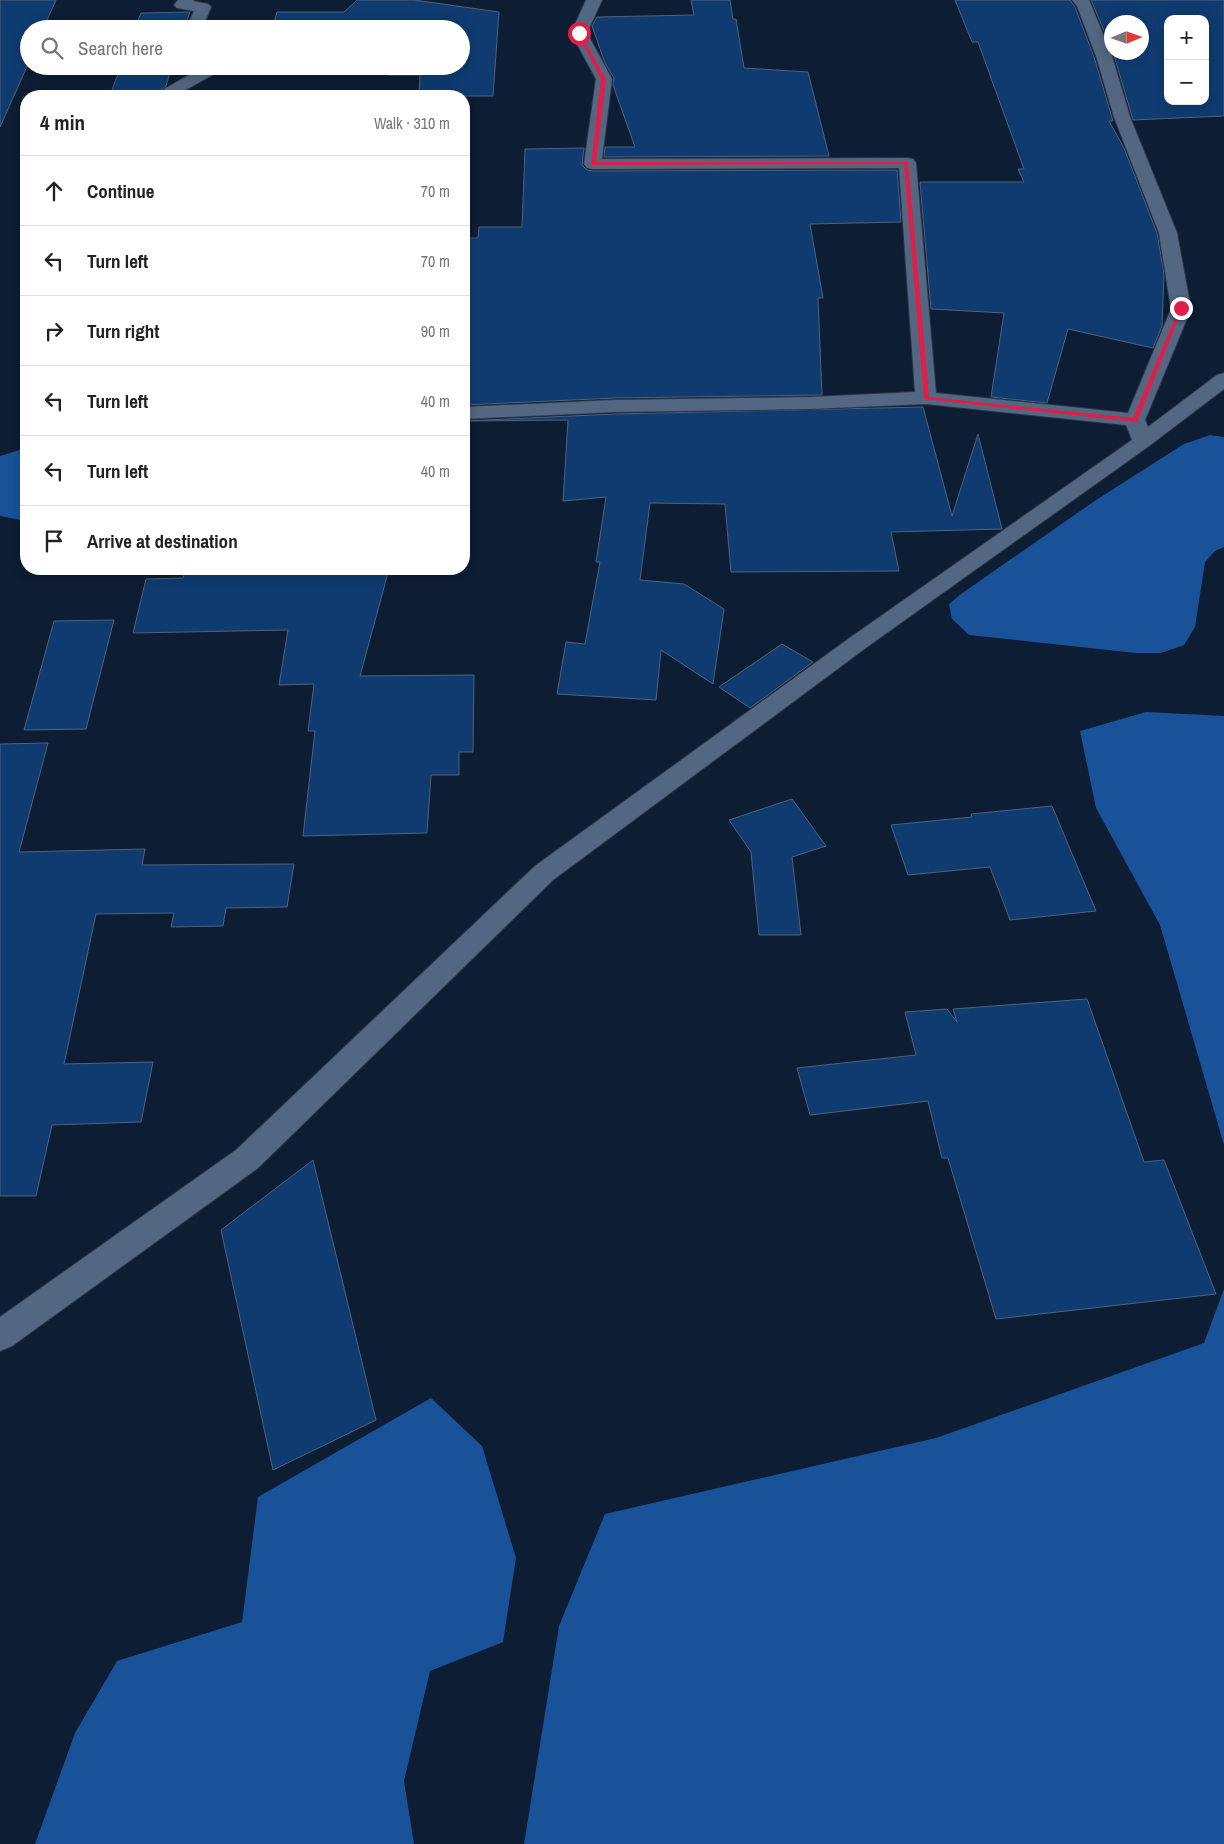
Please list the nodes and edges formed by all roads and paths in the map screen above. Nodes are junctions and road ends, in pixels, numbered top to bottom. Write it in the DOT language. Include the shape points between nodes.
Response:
graph roads {
  1 [pos="186,0"];
  2 [pos="594,0"];
  3 [pos="1080,0"];
  4 [pos="198,20"];
  5 [pos="201,75"];
  6 [pos="174,90"];
  7 [pos="1224,379"];
  8 [pos="926,398"];
  9 [pos="470,413"];
  10 [pos="1138,431"];
  11 [pos="0,1336"];
  1 -- 4 [label="street" via="182,5 203,7"];
  2 -- 8 [label="street" via="579,33 604,79 593,164 907,163"];
  3 -- 10 [label="street" via="1104,56 1122,117 1168,233 1181,308"];
  5 -- 6 [label="street"];
  7 -- 10 [label="street"];
  8 -- 9 [label="street"];
  8 -- 10 [label="street"];
  10 -- 11 [label="street" via="859,642 544,873 247,1159"];
}
